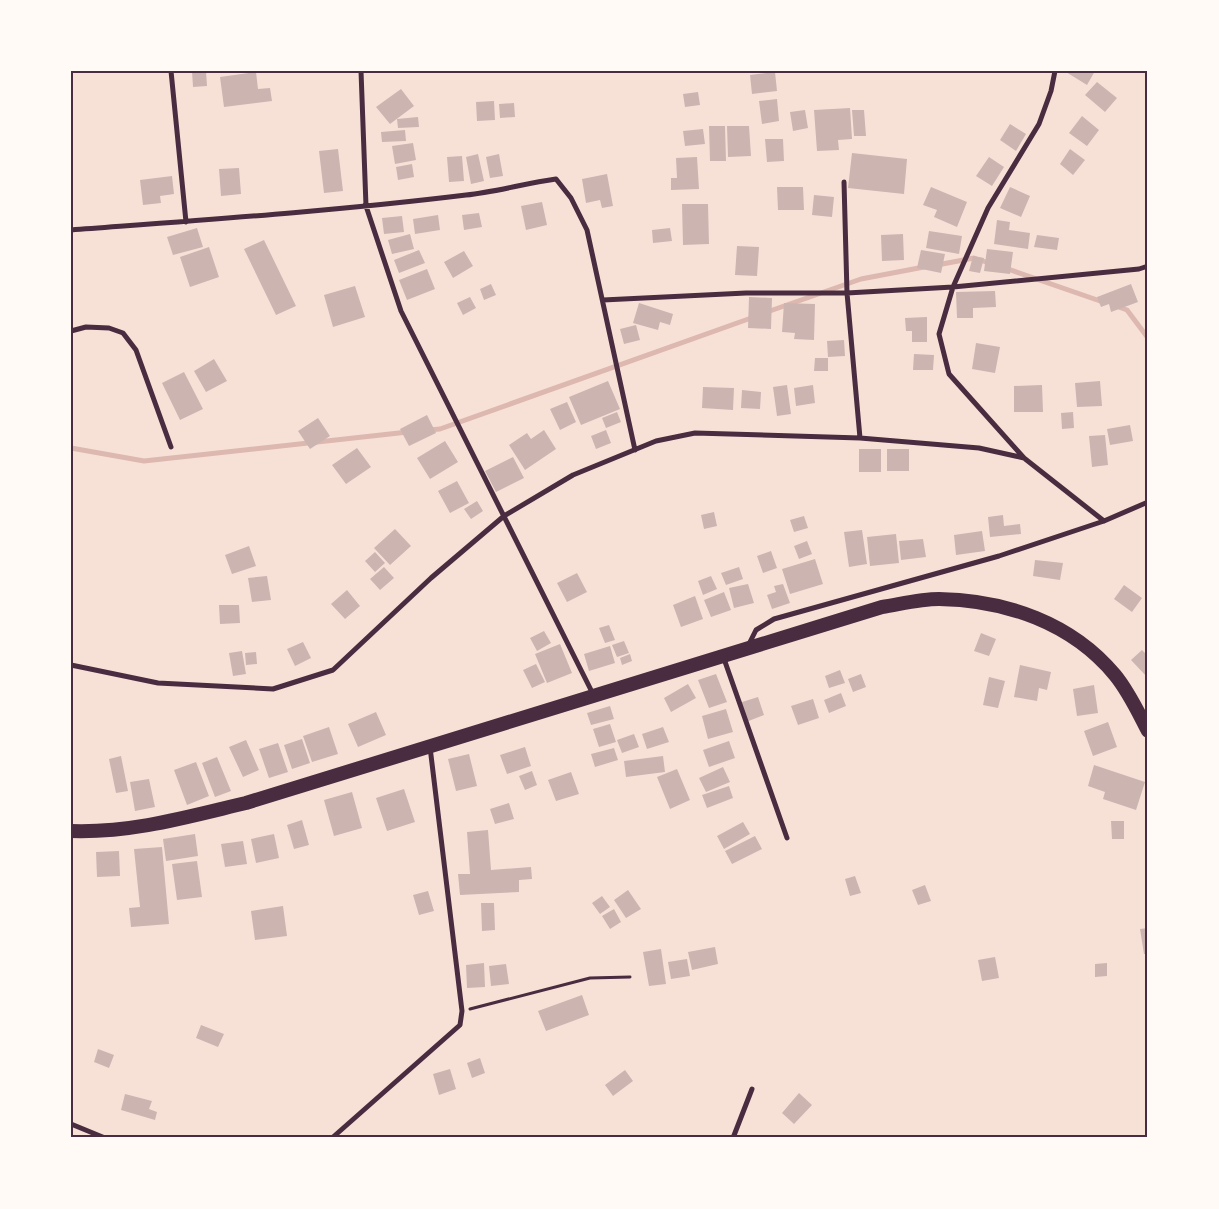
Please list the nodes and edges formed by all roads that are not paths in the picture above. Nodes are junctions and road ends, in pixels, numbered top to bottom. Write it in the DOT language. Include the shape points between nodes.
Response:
graph roads {
  1 [pos="171,71"];
  2 [pos="361,71"];
  3 [pos="1055,71"];
  4 [pos="844,182"];
  5 [pos="366,206"];
  6 [pos="186,222"];
  7 [pos="71,230"];
  8 [pos="1148,266"];
  9 [pos="953,287"];
  10 [pos="847,293"];
  11 [pos="603,300"];
  12 [pos="71,331"];
  13 [pos="860,438"];
  14 [pos="171,447"];
  15 [pos="635,450"];
  16 [pos="1024,458"];
  17 [pos="1148,502"];
  18 [pos="504,516"];
  19 [pos="1104,521"];
  20 [pos="746,649"];
  21 [pos="723,656"];
  22 [pos="71,665"];
  23 [pos="594,696"];
  24 [pos="1148,731"];
  25 [pos="430,747"];
  26 [pos="71,831"];
  27 [pos="787,838"];
  28 [pos="752,1089"];
  29 [pos="71,1124"];
  30 [pos="93,1136"];
  31 [pos="105,1138"];
  32 [pos="332,1138"];
  33 [pos="733,1138"];
  1 -- 6 [label="street"];
  2 -- 5 [label="street"];
  3 -- 9 [label="street" via="1039,124 988,208"];
  4 -- 10 [label="street"];
  5 -- 6 [label="street"];
  5 -- 11 [label="street" via="469,195 556,179 571,198 587,230"];
  5 -- 18 [label="street" via="401,311"];
  6 -- 7 [label="street"];
  8 -- 9 [label="street"];
  9 -- 10 [label="street"];
  9 -- 16 [label="street" via="939,334 949,374"];
  10 -- 11 [label="street" via="746,293"];
  10 -- 13 [label="street"];
  11 -- 15 [label="street"];
  12 -- 14 [label="street" via="86,327 109,328 123,333 136,350"];
  13 -- 15 [label="street" via="695,433 656,441"];
  13 -- 16 [label="street" via="979,448"];
  15 -- 18 [label="street" via="573,475"];
  16 -- 19 [label="street"];
  17 -- 19 [label="street"];
  18 -- 22 [label="street" via="431,578 333,670 274,689 158,682"];
  18 -- 23 [label="street"];
  19 -- 20 [label="street" via="936,575 774,619 756,630"];
  20 -- 21 [label="highway"];
  20 -- 24 [label="highway" via="882,607 938,599 1001,606 1062,630 1092,651 1116,676"];
  21 -- 23 [label="highway"];
  21 -- 27 [label="street"];
  23 -- 25 [label="highway"];
  25 -- 26 [label="highway" via="246,803 159,824"];
  25 -- 32 [label="street" via="462,1010 460,1025"];
  28 -- 33 [label="street"];
  29 -- 30 [label="street"];
  30 -- 31 [label="street"];
}
